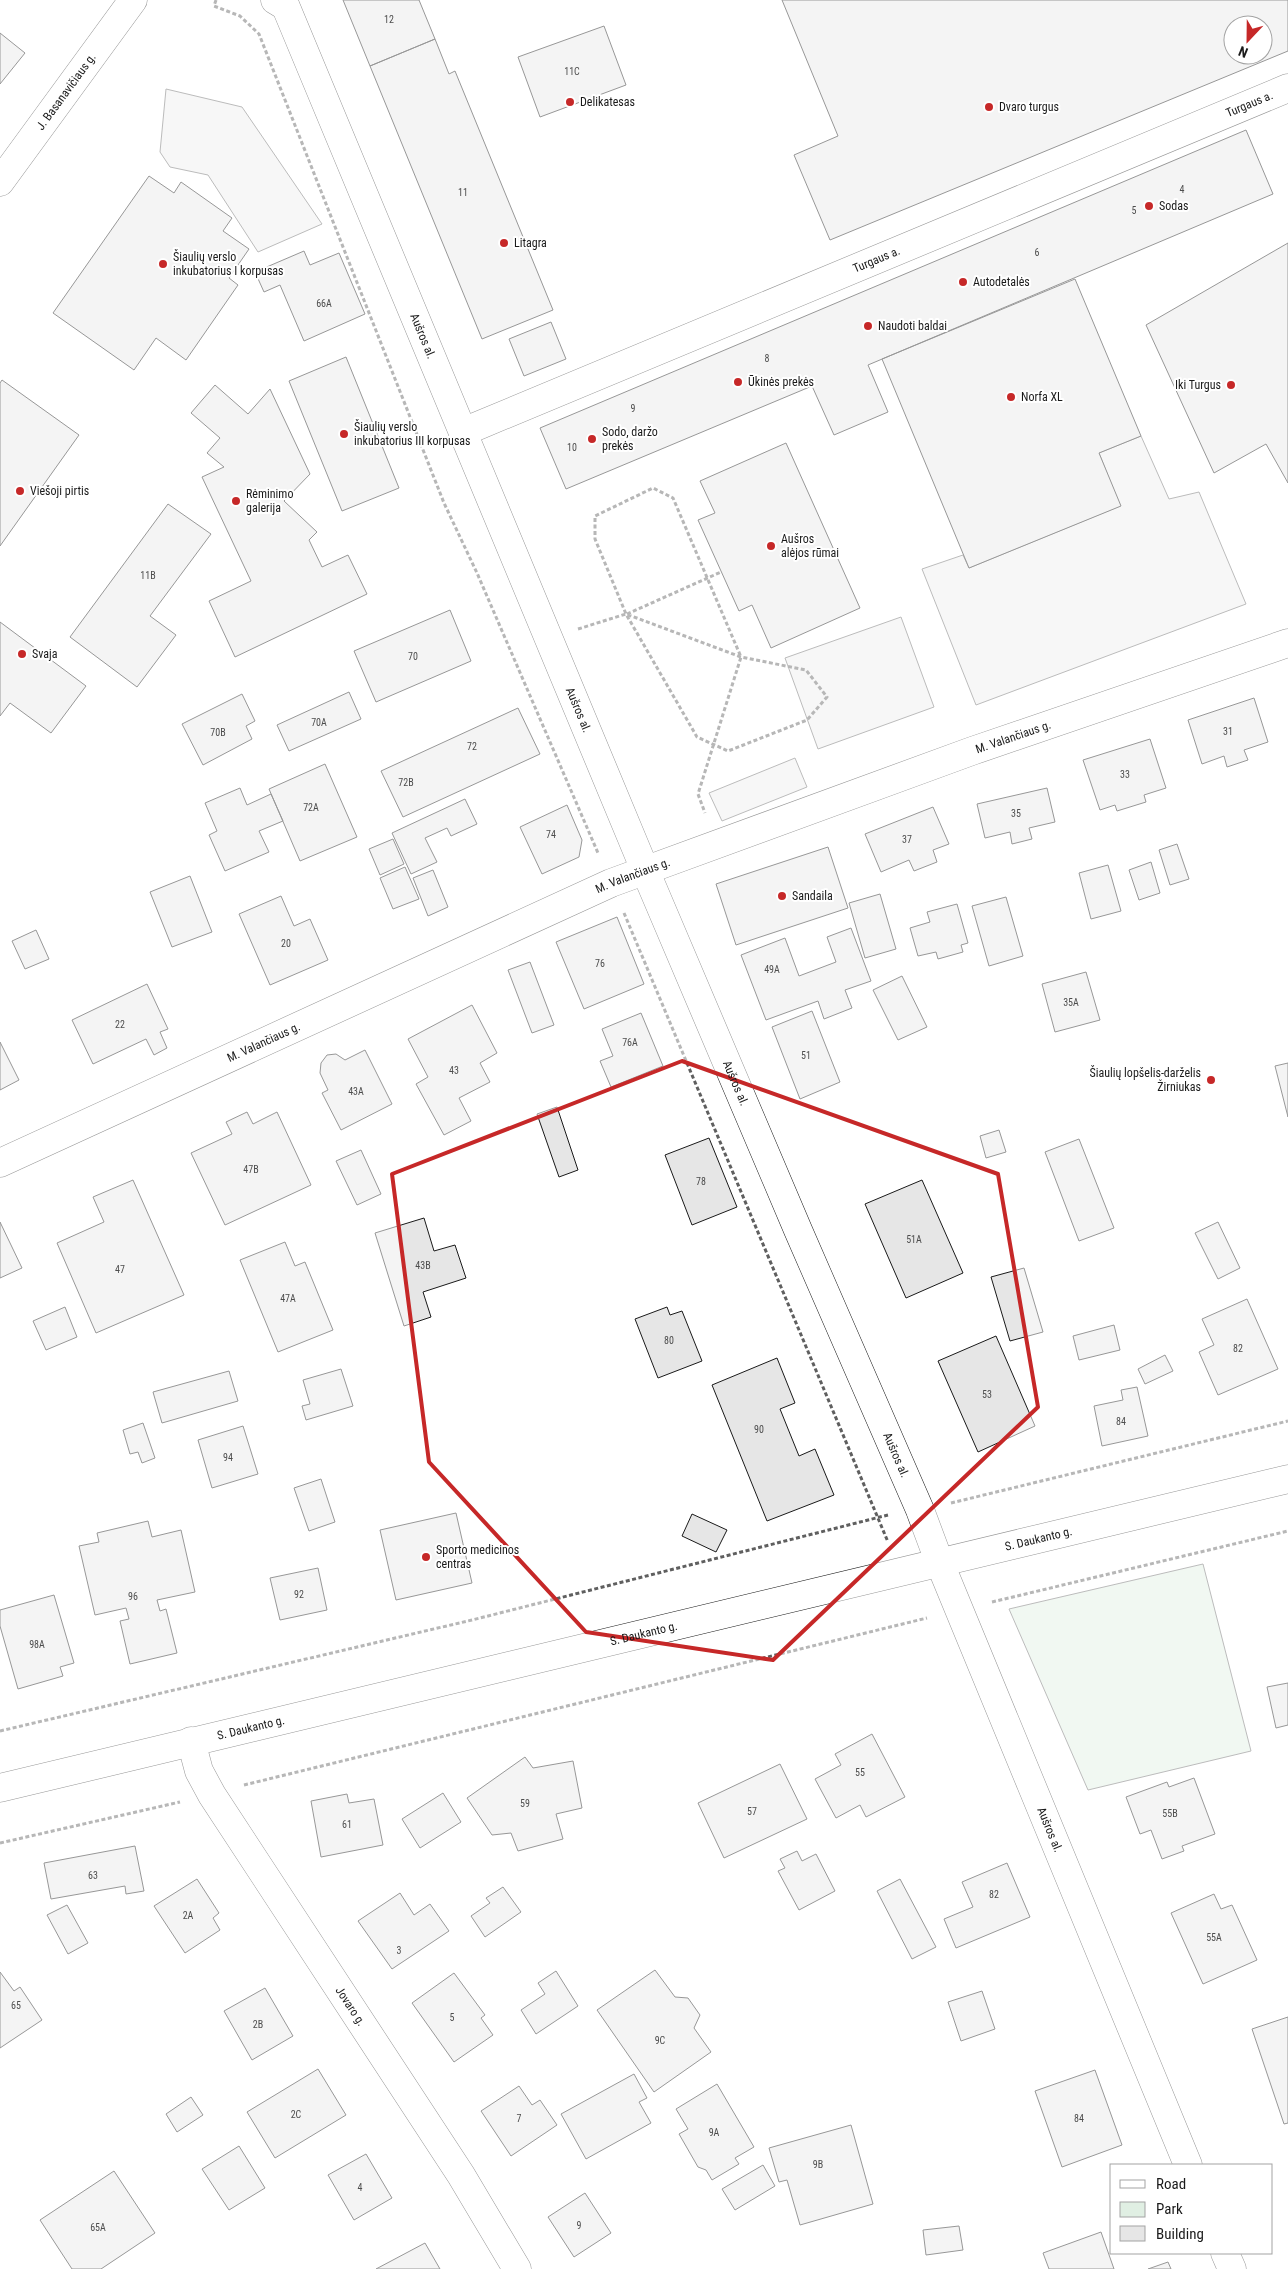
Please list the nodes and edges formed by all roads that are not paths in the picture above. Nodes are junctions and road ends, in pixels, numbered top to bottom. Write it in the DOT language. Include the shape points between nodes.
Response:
graph roads {
  1 [pos="133,0"];
  2 [pos="281,2"];
  3 [pos="1288,88"];
  4 [pos="0,182"];
  5 [pos="463,432"];
  6 [pos="1288,643"];
  7 [pos="645,870"];
  8 [pos="0,1162"];
  9 [pos="1288,1479"];
  10 [pos="939,1561"];
  11 [pos="190,1740"];
  12 [pos="0,1788"];
  13 [pos="1188,2164"];
  14 [pos="1225,2254"];
  15 [pos="517,2269"];
  16 [pos="1232,2269"];
  1 -- 4 [label="street, J. Basanavičiaus g."];
  2 -- 5 [label="street, Aušros al."];
  3 -- 5 [label="street, Turgaus a."];
  5 -- 7 [label="street, Aušros al."];
  6 -- 7 [label="street, M. Valančiaus g." via="972,751"];
  7 -- 8 [label="street, M. Valančiaus g."];
  7 -- 10 [label="street, Aušros al."];
  9 -- 10 [label="street, S. Daukanto g."];
  10 -- 11 [label="street, S. Daukanto g."];
  10 -- 13 [label="street, Aušros al."];
  11 -- 12 [label="street, S. Daukanto g."];
  11 -- 15 [label="street, Jovaro g." via="199,1771 212,1795 461,2175"];
  14 -- 16 [label="street"];
}
